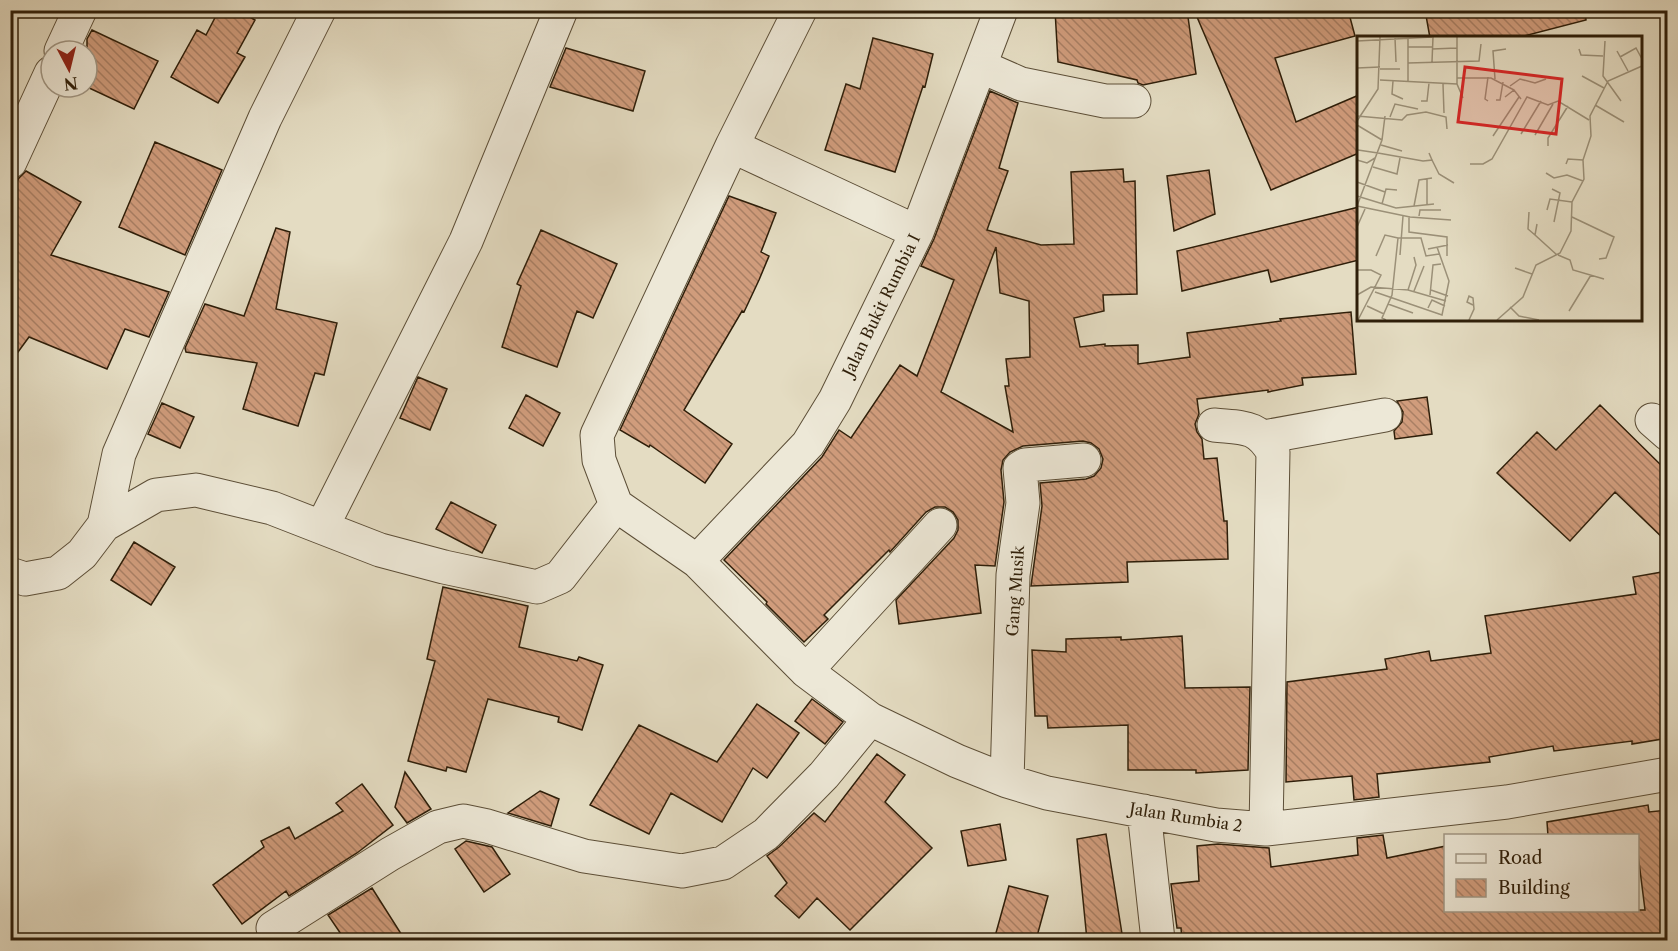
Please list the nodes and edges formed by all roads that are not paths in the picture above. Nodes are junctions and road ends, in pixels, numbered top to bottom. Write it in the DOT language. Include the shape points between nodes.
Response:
graph roads {
  1 [pos="80,10"];
  2 [pos="319,10"];
  3 [pos="561,10"];
  4 [pos="800,10"];
  5 [pos="1001,10"];
  6 [pos="67,39"];
  7 [pos="980,66"];
  8 [pos="39,99"];
  9 [pos="1134,101"];
  10 [pos="732,146"];
  11 [pos="10,162"];
  12 [pos="917,232"];
  13 [pos="1385,415"];
  14 [pos="1214,425"];
  15 [pos="1264,437"];
  16 [pos="1084,460"];
  17 [pos="616,505"];
  18 [pos="104,525"];
  19 [pos="940,525"];
  20 [pos="322,527"];
  21 [pos="697,561"];
  22 [pos="10,574"];
  23 [pos="806,671"];
  24 [pos="870,719"];
  25 [pos="1668,774"];
  26 [pos="1007,781"];
  27 [pos="1144,811"];
  28 [pos="1266,829"];
  29 [pos="273,928"];
  30 [pos="1158,940"];
  1 -- 6 [label="street"];
  2 -- 18 [label="street" via="265,118 119,454"];
  3 -- 20 [label="street" via="466,241"];
  4 -- 10 [label="street"];
  5 -- 7 [label="street, Jalan Bukit Rumbia I"];
  7 -- 9 [label="street" via="1021,84 1105,101"];
  7 -- 12 [label="street, Jalan Bukit Rumbia I"];
  8 -- 11 [label="street"];
  10 -- 12 [label="street"];
  10 -- 17 [label="street" via="597,435 599,460"];
  12 -- 21 [label="street, Jalan Bukit Rumbia I" via="835,400 808,444"];
  13 -- 15 [label="street"];
  14 -- 15 [label="street" via="1249,429"];
  15 -- 28 [label="street" via="1273,452"];
  16 -- 26 [label="street, Gang Musik" via="1020,468 1023,503 1013,575"];
  17 -- 20 [label="street" via="560,577 537,587 380,550"];
  17 -- 21 [label="street, Jalan Rumbia 2"];
  18 -- 20 [label="street" via="156,495 196,490 272,508"];
  18 -- 22 [label="street" via="82,554 58,573 25,579"];
  19 -- 23 [label="street"];
  21 -- 23 [label="street, Jalan Rumbia 2"];
  23 -- 24 [label="street, Jalan Rumbia 2"];
  24 -- 26 [label="street, Jalan Rumbia 2"];
  24 -- 29 [label="street" via="825,776 774,825 723,863 682,871 584,856 463,821 438,827 390,854"];
  25 -- 28 [label="street, Jalan Rumbia 2" via="1507,802"];
  26 -- 27 [label="street, Jalan Rumbia 2" via="1047,793"];
  27 -- 28 [label="street, Jalan Rumbia 2" via="1216,825"];
  27 -- 30 [label="street"];
}
